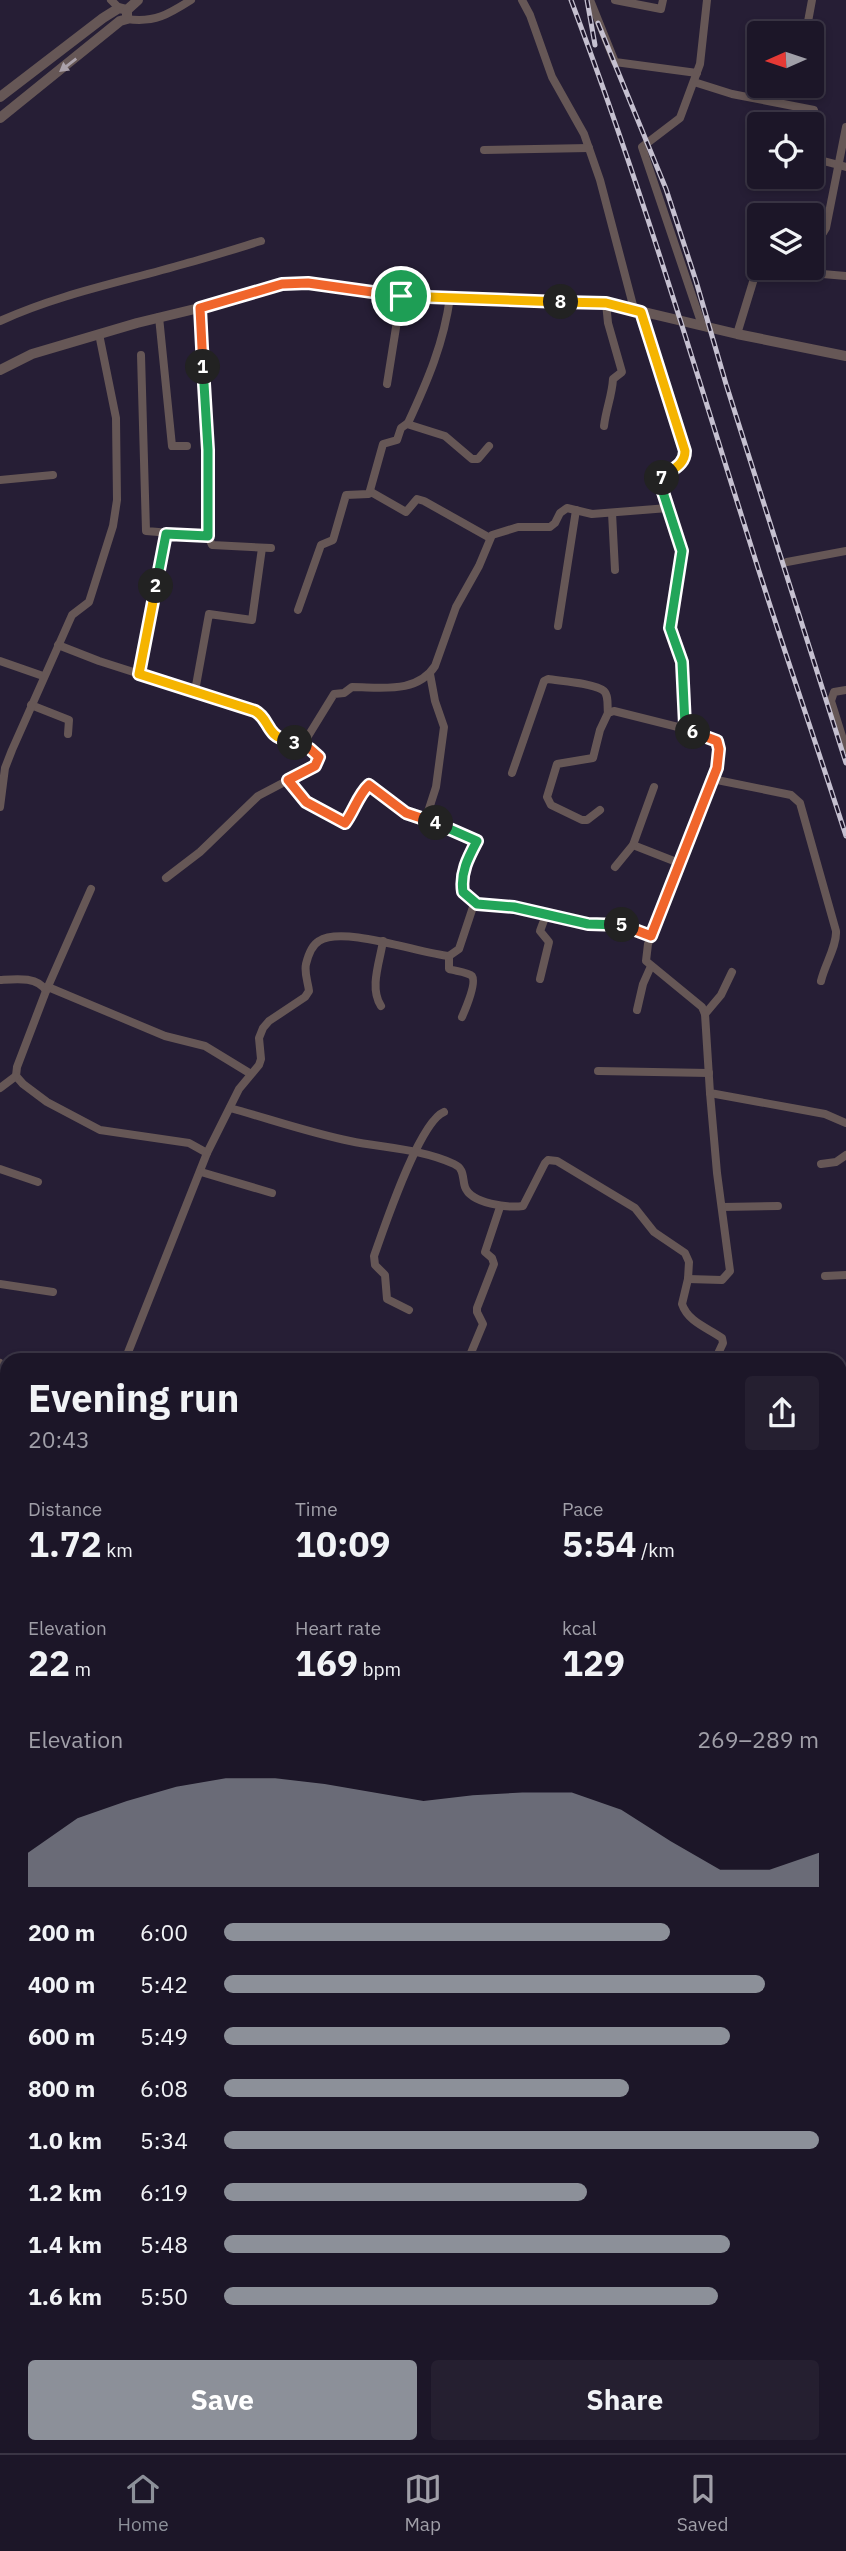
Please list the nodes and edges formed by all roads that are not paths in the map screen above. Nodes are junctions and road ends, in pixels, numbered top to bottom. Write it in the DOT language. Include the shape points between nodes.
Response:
graph roads {
  1 [pos="111,0"];
  2 [pos="138,0"];
  3 [pos="191,0"];
  4 [pos="522,0"];
  5 [pos="593,0"];
  6 [pos="615,0"];
  7 [pos="663,0"];
  8 [pos="707,0"];
  9 [pos="812,0"];
  10 [pos="122,14"];
  11 [pos="808,21"];
  12 [pos="695,77"];
  13 [pos="0,97"];
  14 [pos="814,112"];
  15 [pos="0,118"];
  16 [pos="846,127"];
  17 [pos="589,148"];
  18 [pos="484,150"];
  19 [pos="824,161"];
  20 [pos="842,166"];
  21 [pos="824,231"];
  22 [pos="261,241"];
  23 [pos="824,274"];
  24 [pos="846,276"];
  25 [pos="754,280"];
  26 [pos="401,296"];
  27 [pos="450,297"];
  28 [pos="606,303"];
  29 [pos="200,308"];
  30 [pos="638,311"];
  31 [pos="159,317"];
  32 [pos="0,321"];
  33 [pos="702,325"];
  34 [pos="99,334"];
  35 [pos="737,334"];
  36 [pos="141,355"];
  37 [pos="846,356"];
  38 [pos="0,370"];
  39 [pos="387,384"];
  40 [pos="407,424"];
  41 [pos="604,426"];
  42 [pos="187,446"];
  43 [pos="489,446"];
  44 [pos="53,475"];
  45 [pos="0,480"];
  46 [pos="371,492"];
  47 [pos="668,508"];
  48 [pos="576,510"];
  49 [pos="612,513"];
  50 [pos="166,534"];
  51 [pos="208,536"];
  52 [pos="490,538"];
  53 [pos="846,551"];
  54 [pos="787,562"];
  55 [pos="615,570"];
  56 [pos="298,610"];
  57 [pos="558,626"];
  58 [pos="58,645"];
  59 [pos="0,661"];
  60 [pos="139,674"];
  61 [pos="430,674"];
  62 [pos="43,676"];
  63 [pos="846,690"];
  64 [pos="195,691"];
  65 [pos="31,705"];
  66 [pos="608,713"];
  67 [pos="687,729"];
  68 [pos="68,734"];
  69 [pos="302,746"];
  70 [pos="846,749"];
  71 [pos="512,773"];
  72 [pos="712,779"];
  73 [pos="288,780"];
  74 [pos="654,787"];
  75 [pos="0,807"];
  76 [pos="600,810"];
  77 [pos="426,818"];
  78 [pos="633,845"];
  79 [pos="679,863"];
  80 [pos="615,867"];
  81 [pos="166,878"];
  82 [pos="91,889"];
  83 [pos="477,904"];
  84 [pos="546,915"];
  85 [pos="651,936"];
  86 [pos="383,941"];
  87 [pos="449,956"];
  88 [pos="651,966"];
  89 [pos="732,972"];
  90 [pos="540,979"];
  91 [pos="0,980"];
  92 [pos="821,981"];
  93 [pos="47,989"];
  94 [pos="381,1006"];
  95 [pos="637,1010"];
  96 [pos="705,1014"];
  97 [pos="462,1017"];
  98 [pos="598,1072"];
  99 [pos="709,1073"];
  100 [pos="251,1074"];
  101 [pos="16,1076"];
  102 [pos="0,1088"];
  103 [pos="710,1093"];
  104 [pos="230,1108"];
  105 [pos="443,1112"];
  106 [pos="846,1123"];
  107 [pos="207,1153"];
  108 [pos="414,1153"];
  109 [pos="846,1155"];
  110 [pos="821,1164"];
  111 [pos="0,1169"];
  112 [pos="201,1172"];
  113 [pos="38,1182"];
  114 [pos="272,1193"];
  115 [pos="778,1206"];
  116 [pos="500,1207"];
  117 [pos="722,1208"];
  118 [pos="846,1275"];
  119 [pos="825,1276"];
  120 [pos="688,1279"];
  121 [pos="0,1284"];
  122 [pos="53,1292"];
  123 [pos="409,1310"];
  124 [pos="128,1353"];
  125 [pos="471,1353"];
  126 [pos="718,1353"];
  1 -- 10 [label="street"];
  2 -- 10 [label="street"];
  3 -- 10 [label="street" via="144,22"];
  4 -- 17 [label="street" via="552,77"];
  5 -- 12 [label="street" via="615,62"];
  6 -- 7 [label="street" via="661,9"];
  8 -- 12 [label="street"];
  9 -- 11 [label="street"];
  10 -- 13 [label="street" via="103,18"];
  10 -- 15 [label="street, one-way"];
  12 -- 14 [label="street" via="732,94"];
  12 -- 33 [label="street" via="680,118 642,147"];
  16 -- 20 [label="street"];
  17 -- 18 [label="street"];
  17 -- 30 [label="street"];
  19 -- 20 [label="street"];
  20 -- 21 [label="street"];
  22 -- 32 [label="street" via="67,295"];
  23 -- 24 [label="street"];
  25 -- 35 [label="street"];
  26 -- 27 [label="street"];
  26 -- 29 [label="street" via="308,283 282,284"];
  26 -- 39 [label="street"];
  27 -- 28 [label="street"];
  27 -- 40 [label="street" via="437,357"];
  28 -- 30 [label="street"];
  28 -- 41 [label="street" via="622,372 613,379"];
  29 -- 31 [label="street"];
  29 -- 51 [label="street"];
  30 -- 33 [label="street"];
  30 -- 47 [label="street" via="685,451 681,464 661,480"];
  31 -- 34 [label="street"];
  31 -- 42 [label="street" via="172,446"];
  33 -- 35 [label="street"];
  34 -- 38 [label="street" via="32,354"];
  34 -- 58 [label="street" via="116,418 117,500 89,602 74,612"];
  35 -- 37 [label="street"];
  36 -- 50 [label="street" via="146,531"];
  40 -- 43 [label="street" via="445,436 475,460"];
  40 -- 46 [label="street" via="397,440 383,444"];
  44 -- 45 [label="street"];
  46 -- 52 [label="street" via="406,512 417,499 424,501"];
  46 -- 56 [label="street" via="346,495 333,540 321,545"];
  47 -- 49 [label="street"];
  47 -- 67 [label="street" via="682,551 670,628 682,662"];
  48 -- 49 [label="street"];
  48 -- 52 [label="street" via="563,510 551,527 512,528"];
  48 -- 57 [label="street"];
  49 -- 55 [label="street"];
  50 -- 51 [label="street"];
  50 -- 60 [label="street"];
  51 -- 64 [label="street" via="212,545 266,548 252,620 209,614"];
  52 -- 61 [label="street"];
  53 -- 54 [label="street"];
  58 -- 60 [label="street"];
  58 -- 62 [label="street"];
  59 -- 62 [label="street"];
  60 -- 64 [label="street"];
  61 -- 69 [label="street" via="395,688 352,687 334,694"];
  61 -- 77 [label="street" via="444,727 435,793"];
  62 -- 65 [label="street"];
  63 -- 70 [label="street" via="834,692 831,701"];
  64 -- 69 [label="street" via="255,711 277,737"];
  65 -- 68 [label="street" via="69,720"];
  65 -- 75 [label="street" via="5,768"];
  66 -- 67 [label="street"];
  66 -- 71 [label="street" via="604,691 544,681"];
  66 -- 76 [label="street" via="593,758 557,764 547,797 551,805 582,820"];
  67 -- 72 [label="street" via="717,741 717,768"];
  69 -- 73 [label="street" via="317,753 319,762"];
  72 -- 79 [label="street"];
  72 -- 92 [label="street" via="791,795 800,803 836,931 836,944"];
  73 -- 77 [label="street" via="306,802 345,823 369,785 406,813"];
  73 -- 81 [label="street" via="258,796"];
  74 -- 78 [label="street"];
  77 -- 83 [label="street" via="477,841 463,869 462,886"];
  78 -- 79 [label="street"];
  78 -- 80 [label="street"];
  79 -- 85 [label="street"];
  82 -- 93 [label="street"];
  83 -- 84 [label="street"];
  83 -- 87 [label="street" via="459,949"];
  84 -- 85 [label="street" via="622,925"];
  84 -- 90 [label="street" via="540,931 549,945"];
  85 -- 88 [label="street" via="646,961"];
  86 -- 87 [label="street"];
  86 -- 94 [label="street" via="376,986"];
  86 -- 100 [label="street" via="331,937 318,941 306,965 309,991 263,1028 261,1059"];
  87 -- 97 [label="street" via="449,969 473,978"];
  88 -- 95 [label="street"];
  88 -- 96 [label="street"];
  89 -- 96 [label="street"];
  91 -- 93 [label="street" via="35,981"];
  93 -- 100 [label="street" via="165,1036 205,1046"];
  93 -- 101 [label="street"];
  96 -- 99 [label="street"];
  98 -- 99 [label="street"];
  99 -- 103 [label="street"];
  100 -- 104 [label="street"];
  101 -- 102 [label="street"];
  101 -- 107 [label="street" via="47,1102 100,1130 189,1143"];
  103 -- 106 [label="street" via="825,1114"];
  103 -- 117 [label="street"];
  104 -- 107 [label="street"];
  104 -- 108 [label="street" via="335,1138"];
  105 -- 108 [label="street" via="432,1120"];
  107 -- 112 [label="street"];
  108 -- 116 [label="street" via="454,1164 464,1175 468,1193"];
  108 -- 123 [label="street" via="373,1261 385,1275 387,1299"];
  109 -- 110 [label="street"];
  111 -- 113 [label="street"];
  112 -- 114 [label="street"];
  112 -- 124 [label="street"];
  115 -- 117 [label="street"];
  116 -- 120 [label="street" via="523,1206 545,1163 557,1161 635,1208 654,1232 685,1253"];
  116 -- 125 [label="street" via="485,1252 494,1264 477,1308 483,1324"];
  117 -- 120 [label="street" via="730,1271 722,1280"];
  118 -- 119 [label="street"];
  120 -- 126 [label="street" via="683,1309 720,1336"];
  121 -- 122 [label="street"];
}
